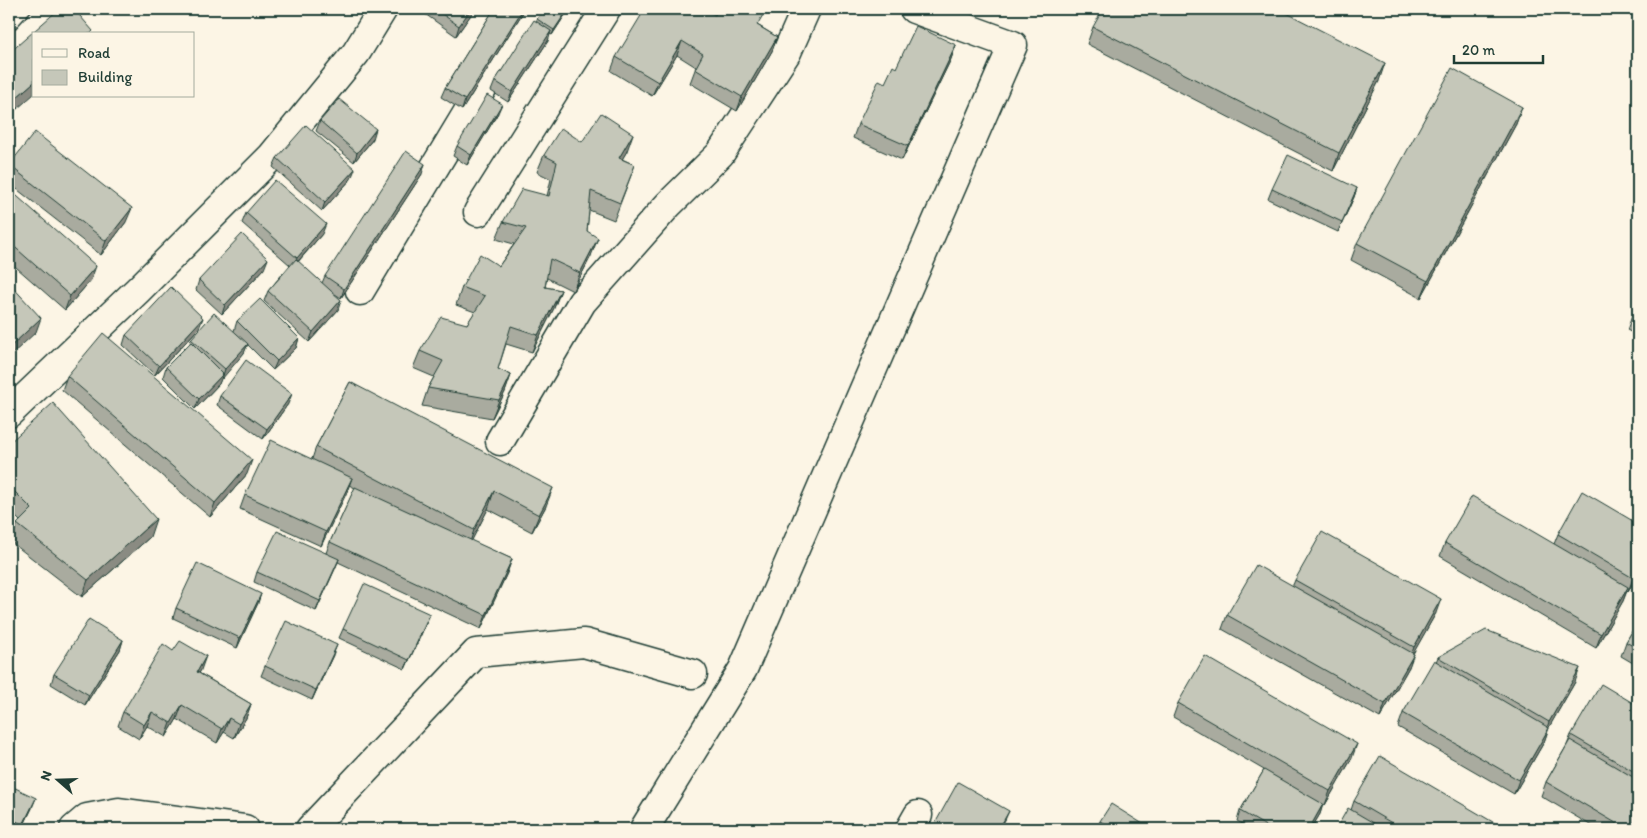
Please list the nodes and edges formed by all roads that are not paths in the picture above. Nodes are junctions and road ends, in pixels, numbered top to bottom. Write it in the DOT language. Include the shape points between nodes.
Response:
graph roads {
  1 [pos="53,9"];
  2 [pos="383,9"];
  3 [pos="530,9"];
  4 [pos="606,9"];
  5 [pos="806,9"];
  6 [pos="914,9"];
  7 [pos="32,32"];
  8 [pos="32,32"];
  9 [pos="9,54"];
  10 [pos="478,212"];
  11 [pos="360,291"];
  12 [pos="9,413"];
  13 [pos="500,441"];
  14 [pos="693,674"];
  15 [pos="115,820"];
  16 [pos="74,829"];
  17 [pos="245,829"];
  18 [pos="310,829"];
  19 [pos="644,829"];
  1 -- 7 [label="street"];
  2 -- 12 [label="street" via="356,53 271,158"];
  3 -- 11 [label="street"];
  4 -- 10 [label="street"];
  5 -- 13 [label="street" via="787,52 720,154 668,205 582,302"];
  6 -- 19 [label="street" via="1013,45 743,669"];
  8 -- 9 [label="street"];
  14 -- 18 [label="street" via="584,643 476,653"];
  15 -- 16 [label="street" via="87,818"];
  15 -- 17 [label="street"];
}
